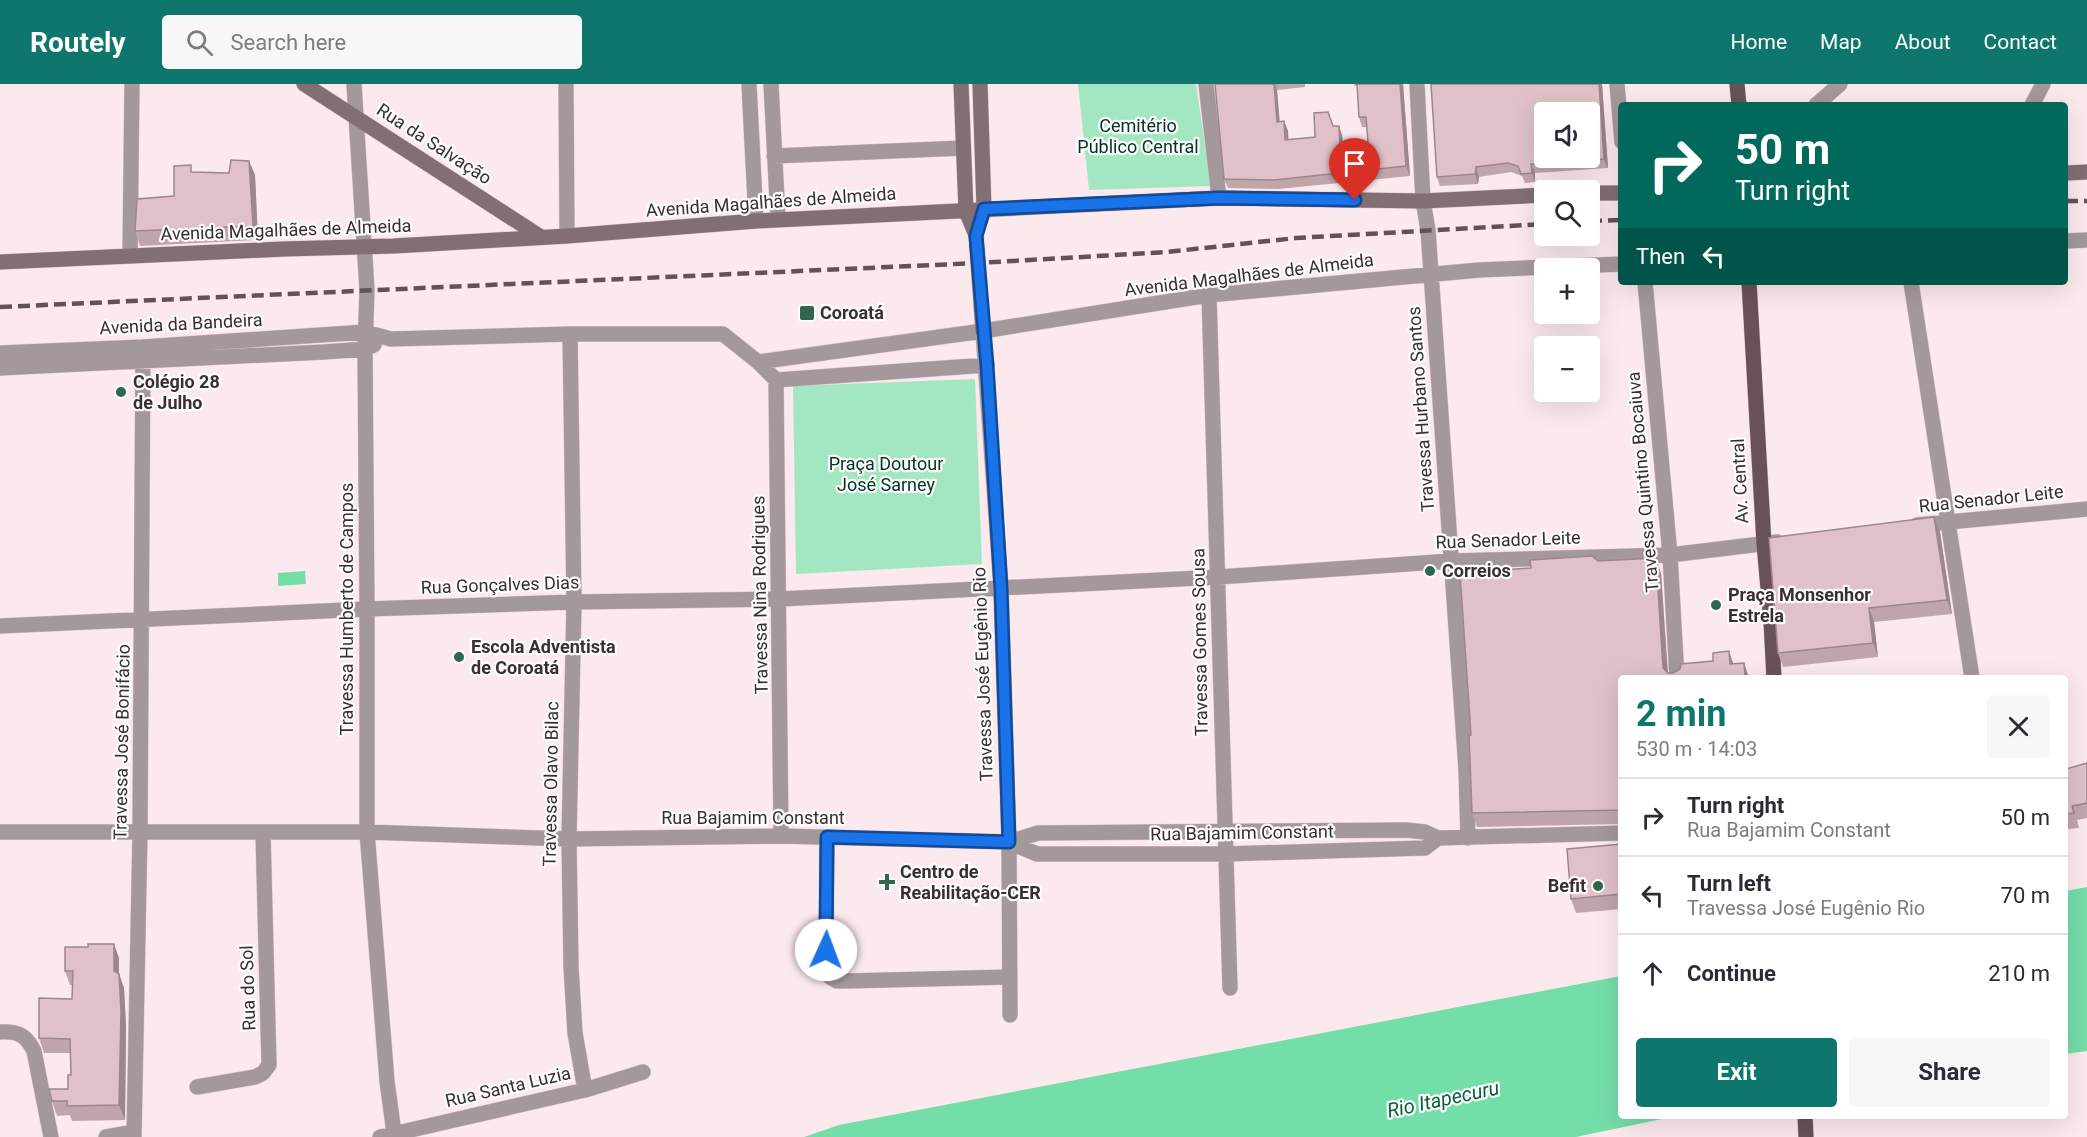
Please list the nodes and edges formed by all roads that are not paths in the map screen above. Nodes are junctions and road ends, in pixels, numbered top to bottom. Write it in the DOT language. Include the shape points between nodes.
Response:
graph roads {
  1 [pos="132,84"];
  2 [pos="304,84"];
  3 [pos="354,84"];
  4 [pos="566,84"];
  5 [pos="749,84"];
  6 [pos="771,84"];
  7 [pos="961,84"];
  8 [pos="980,84"];
  9 [pos="1206,84"];
  10 [pos="1417,84"];
  11 [pos="1617,84"];
  12 [pos="1737,84"];
  13 [pos="1840,84"];
  14 [pos="2043,84"];
  15 [pos="1619,102"];
  16 [pos="1739,102"];
  17 [pos="1819,102"];
  18 [pos="2034,102"];
  19 [pos="356,116"];
  20 [pos="963,148"];
  21 [pos="774,156"];
  22 [pos="2087,172"];
  23 [pos="2068,173"];
  24 [pos="1618,193"];
  25 [pos="1600,194"];
  26 [pos="1534,196"];
  27 [pos="1220,198"];
  28 [pos="1423,201"];
  29 [pos="984,209"];
  30 [pos="966,211"];
  31 [pos="778,219"];
  32 [pos="756,221"];
  33 [pos="567,236"];
  34 [pos="976,236"];
  35 [pos="541,237"];
  36 [pos="2087,240"];
  37 [pos="2068,241"];
  38 [pos="365,246"];
  39 [pos="130,256"];
  40 [pos="0,262"];
  41 [pos="1618,264"];
  42 [pos="1431,274"];
  43 [pos="1645,285"];
  44 [pos="1749,285"];
  45 [pos="1911,285"];
  46 [pos="1209,295"];
  47 [pos="983,331"];
  48 [pos="365,332"];
  49 [pos="570,334"];
  50 [pos="391,339"];
  51 [pos="364,349"];
  52 [pos="0,353"];
  53 [pos="144,354"];
  54 [pos="758,362"];
  55 [pos="987,365"];
  56 [pos="0,368"];
  57 [pos="776,380"];
  58 [pos="2087,509"];
  59 [pos="1948,522"];
  60 [pos="1902,527"];
  61 [pos="1786,541"];
  62 [pos="1764,544"];
  63 [pos="1670,555"];
  64 [pos="1451,561"];
  65 [pos="1219,577"];
  66 [pos="1001,588"];
  67 [pos="780,599"];
  68 [pos="574,602"];
  69 [pos="367,609"];
  70 [pos="142,620"];
  71 [pos="0,626"];
  72 [pos="1677,675"];
  73 [pos="1774,675"];
  74 [pos="1972,675"];
  75 [pos="140,831"];
  76 [pos="0,832"];
  77 [pos="367,832"];
  78 [pos="1224,832"];
  79 [pos="263,833"];
  80 [pos="1618,833"];
  81 [pos="781,836"];
  82 [pos="827,837"];
  83 [pos="1438,838"];
  84 [pos="1468,838"];
  85 [pos="568,839"];
  86 [pos="1009,842"];
  87 [pos="1225,854"];
  88 [pos="1009,976"];
  89 [pos="1230,988"];
  90 [pos="1010,1015"];
  91 [pos="0,1032"];
  92 [pos="643,1072"];
  93 [pos="197,1087"];
  94 [pos="585,1090"];
  95 [pos="1805,1119"];
  96 [pos="134,1134"];
  97 [pos="387,1135"];
  98 [pos="51,1137"];
  99 [pos="106,1137"];
  100 [pos="1806,1137"];
  1 -- 39 [label="street"];
  2 -- 19 [label="street, Rua da Salvação"];
  3 -- 19 [label="street, Travessa Humberto de Campos"];
  4 -- 33 [label="street"];
  5 -- 32 [label="street"];
  6 -- 21 [label="street"];
  7 -- 20 [label="street"];
  8 -- 29 [label="street"];
  9 -- 27 [label="street"];
  10 -- 28 [label="street, Travessa Hurbano Santos"];
  11 -- 15 [label="street"];
  12 -- 16 [label="main road"];
  13 -- 17 [label="street"];
  14 -- 18 [label="street"];
  19 -- 35 [label="street, Rua da Salvação"];
  19 -- 38 [label="street, Travessa Humberto de Campos"];
  20 -- 21 [label="street"];
  20 -- 30 [label="street"];
  21 -- 31 [label="street"];
  22 -- 23 [label="street"];
  24 -- 25 [label="street"];
  26 -- 28 [label="street, Avenida Magalhães de Almeida"];
  27 -- 28 [label="street, Avenida Magalhães de Almeida"];
  27 -- 29 [label="street, Avenida Magalhães de Almeida"];
  28 -- 42 [label="street, Travessa Hurbano Santos"];
  29 -- 30 [label="street, Avenida Magalhães de Almeida"];
  29 -- 34 [label="street"];
  30 -- 31 [label="street, Avenida Magalhães de Almeida"];
  30 -- 34 [label="street"];
  31 -- 32 [label="street, Avenida Magalhães de Almeida"];
  32 -- 33 [label="street, Avenida Magalhães de Almeida"];
  33 -- 35 [label="street, Avenida Magalhães de Almeida"];
  34 -- 47 [label="street"];
  35 -- 38 [label="street, Avenida Magalhães de Almeida"];
  36 -- 37 [label="street"];
  38 -- 39 [label="street, Avenida Magalhães de Almeida"];
  38 -- 48 [label="street, Travessa Humberto de Campos"];
  39 -- 40 [label="street, Avenida Magalhães de Almeida"];
  41 -- 42 [label="street, Avenida Magalhães de Almeida"];
  42 -- 46 [label="street, Avenida Magalhães de Almeida"];
  42 -- 64 [label="street, Travessa Hurbano Santos"];
  43 -- 63 [label="street, Travessa Quintino Bocaiuva"];
  44 -- 62 [label="main road, Av. Central"];
  45 -- 59 [label="street"];
  46 -- 47 [label="street, Avenida Magalhães de Almeida"];
  46 -- 65 [label="street, Travessa Gomes Sousa"];
  47 -- 54 [label="street, Avenida Magalhães de Almeida"];
  47 -- 55 [label="street, Travessa José Eugênio Rio"];
  48 -- 50 [label="street"];
  48 -- 51 [label="street, Travessa Humberto de Campos"];
  48 -- 53 [label="street, Avenida da Bandeira"];
  49 -- 50 [label="street"];
  49 -- 54 [label="street" via="723,334"];
  49 -- 68 [label="street, Travessa Olavo Bilac"];
  50 -- 51 [label="street"];
  51 -- 53 [label="street, Avenida da Bandeira"];
  51 -- 69 [label="street, Travessa Humberto de Campos"];
  52 -- 53 [label="street, Avenida da Bandeira"];
  53 -- 56 [label="street, Avenida da Bandeira"];
  53 -- 70 [label="street, Travessa José Bonifácio"];
  54 -- 57 [label="street"];
  55 -- 57 [label="street"];
  55 -- 66 [label="street, Travessa José Eugênio Rio"];
  57 -- 67 [label="street, Travessa Nina Rodrigues"];
  58 -- 59 [label="street, Rua Senador Leite"];
  59 -- 60 [label="street, Rua Senador Leite"];
  59 -- 74 [label="street"];
  61 -- 62 [label="street, Rua Senador Leite"];
  62 -- 63 [label="street, Rua Senador Leite"];
  62 -- 73 [label="main road, Av. Central"];
  63 -- 64 [label="street, Rua Senador Leite"];
  63 -- 72 [label="street, Travessa Quintino Bocaiuva"];
  64 -- 65 [label="street, Rua Senador Leite"];
  64 -- 84 [label="street, Travessa Hurbano Santos"];
  65 -- 66 [label="street, Rua Senador Leite"];
  65 -- 78 [label="street, Travessa Gomes Sousa"];
  66 -- 67 [label="street, Rua Gonçalves Dias"];
  66 -- 86 [label="street, Travessa José Eugênio Rio"];
  67 -- 68 [label="street, Rua Gonçalves Dias"];
  67 -- 81 [label="street, Travessa Nina Rodrigues"];
  68 -- 69 [label="street, Rua Gonçalves Dias"];
  68 -- 85 [label="street, Travessa Olavo Bilac"];
  69 -- 70 [label="street, Rua Gonçalves Dias"];
  69 -- 77 [label="street, Travessa Humberto de Campos"];
  70 -- 71 [label="street, Rua Gonçalves Dias"];
  70 -- 75 [label="street, Travessa José Bonifácio"];
  75 -- 76 [label="street"];
  75 -- 79 [label="street"];
  75 -- 96 [label="street, Travessa José Bonifácio"];
  77 -- 79 [label="street"];
  77 -- 85 [label="street"];
  77 -- 97 [label="street, Travessa Humberto de Campos" via="387,1081"];
  78 -- 83 [label="street, Rua Bajamim Constant" via="1406,830"];
  78 -- 86 [label="street, Rua Bajamim Constant" via="1038,833"];
  78 -- 87 [label="street, Travessa Gomes Sousa"];
  79 -- 93 [label="street, Rua do Sol" via="269,1065 255,1077"];
  80 -- 84 [label="street, Rua Bajamim Constant"];
  81 -- 82 [label="street, Rua Bajamim Constant"];
  81 -- 85 [label="street, Rua Bajamim Constant"];
  82 -- 86 [label="street, Rua Bajamim Constant"];
  82 -- 88 [label="street" via="830,977 846,981"];
  83 -- 84 [label="street, Rua Bajamim Constant"];
  83 -- 87 [label="street, Rua Bajamim Constant" via="1425,848 1394,851"];
  85 -- 94 [label="street, Travessa Olavo Bilac" via="572,1009"];
  86 -- 87 [label="street, Rua Bajamim Constant" via="1037,854"];
  86 -- 88 [label="street, Travessa José Eugênio Rio"];
  87 -- 89 [label="street, Travessa Gomes Sousa"];
  88 -- 90 [label="street, Travessa José Eugênio Rio"];
  91 -- 98 [label="street" via="12,1031 29,1040"];
  92 -- 94 [label="street, Rua Santa Luzia"];
  94 -- 97 [label="street, Rua Santa Luzia"];
  95 -- 100 [label="main road"];
  96 -- 99 [label="street"];
}
